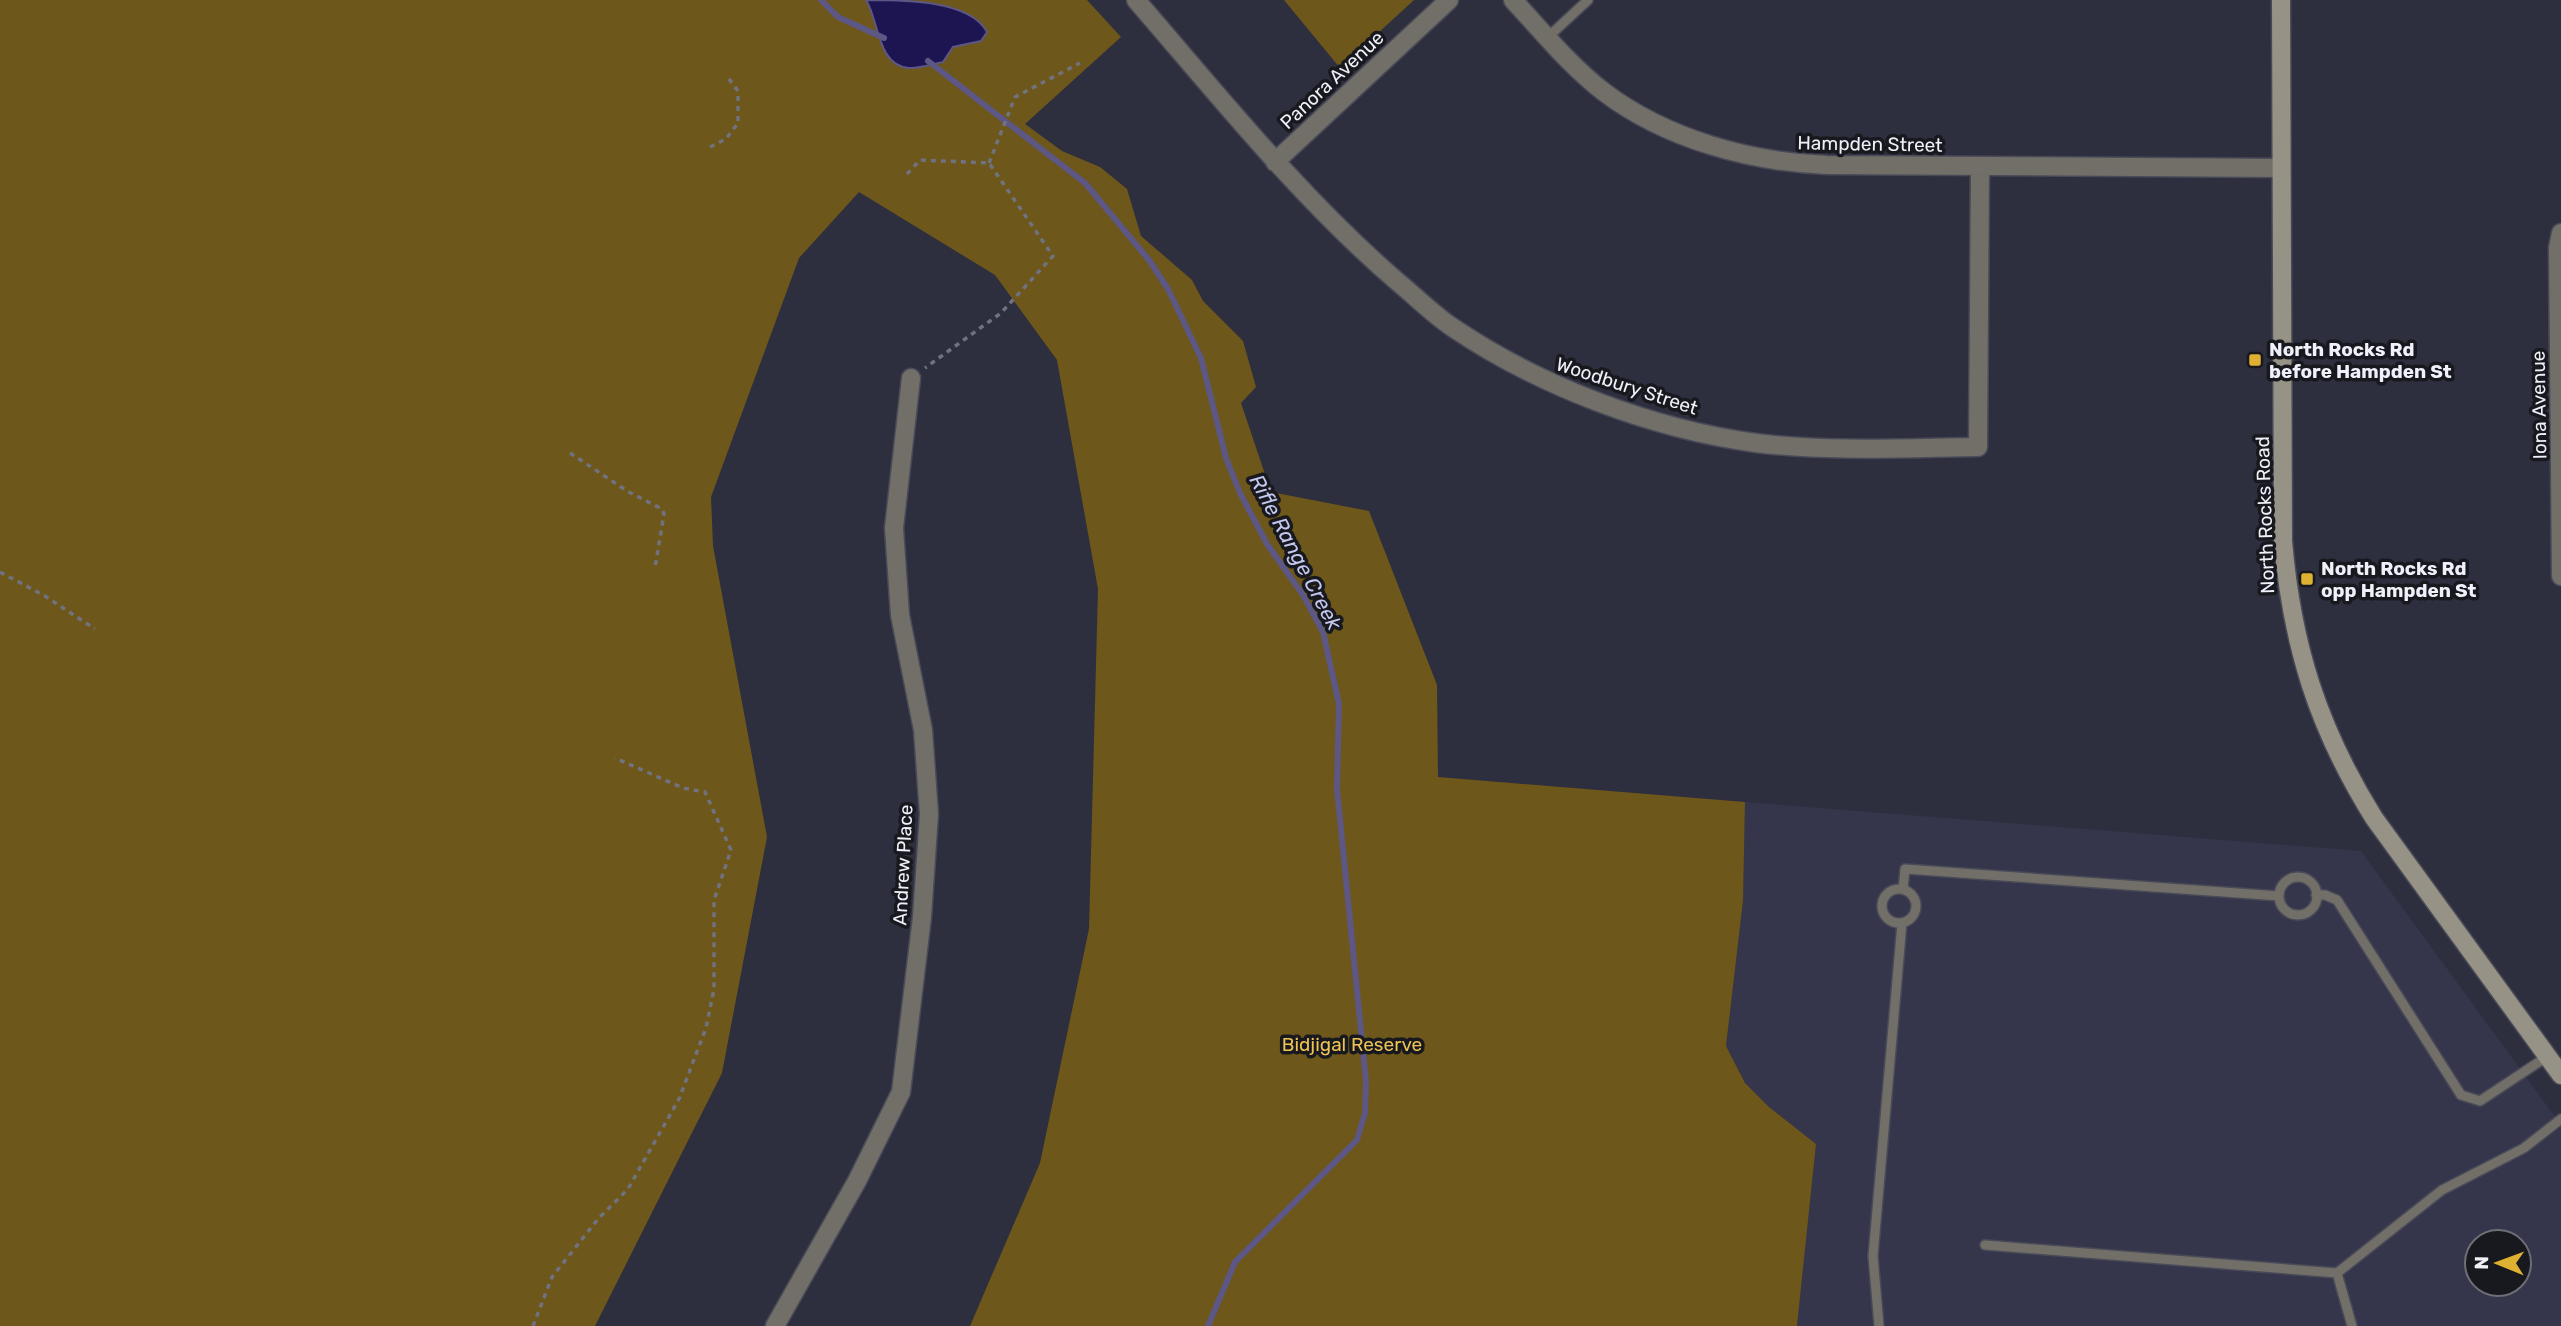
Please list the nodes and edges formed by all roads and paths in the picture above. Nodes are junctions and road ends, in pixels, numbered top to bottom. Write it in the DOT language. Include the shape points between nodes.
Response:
graph roads {
  1 [pos="1136,0"];
  2 [pos="1449,0"];
  3 [pos="1513,0"];
  4 [pos="1588,0"];
  5 [pos="2281,0"];
  6 [pos="1548,37"];
  7 [pos="1080,63"];
  8 [pos="726,75"];
  9 [pos="710,148"];
  10 [pos="1275,162"];
  11 [pos="989,163"];
  12 [pos="1980,168"];
  13 [pos="2280,168"];
  14 [pos="907,174"];
  15 [pos="2561,233"];
  16 [pos="911,377"];
  17 [pos="570,453"];
  18 [pos="655,568"];
  19 [pos="0,572"];
  20 [pos="2561,576"];
  21 [pos="94,629"];
  22 [pos="615,758"];
  23 [pos="1903,889"];
  24 [pos="2316,895"];
  25 [pos="2279,896"];
  26 [pos="1902,923"];
  27 [pos="2548,1056"];
  28 [pos="2561,1074"];
  29 [pos="2561,1119"];
  30 [pos="1985,1245"];
  31 [pos="2337,1273"];
  32 [pos="533,1326"];
  33 [pos="775,1326"];
  34 [pos="1879,1326"];
  35 [pos="2352,1326"];
  1 -- 10 [label="street, Woodbury Street"];
  2 -- 10 [label="street, Panora Avenue"];
  3 -- 6 [label="street, Hampden Street"];
  4 -- 6 [label="lane"];
  5 -- 13 [label="main road, North Rocks Road"];
  6 -- 12 [label="street, Hampden Street" via="1605,92 1632,110 1710,145 1787,163"];
  7 -- 11 [label="path" via="1015,97"];
  8 -- 9 [label="path" via="738,91 738,123 726,139"];
  10 -- 12 [label="street, Woodbury Street" via="1361,250 1451,326 1538,378 1672,426 1755,443 1811,448 1978,447"];
  11 -- 14 [label="path" via="919,160"];
  11 -- 16 [label="path" via="1053,256 1001,313"];
  12 -- 13 [label="street, Hampden Street"];
  13 -- 27 [label="main road, North Rocks Road" via="2283,541 2293,622 2307,681 2348,777 2381,829"];
  15 -- 20 [label="street, Iona Avenue"];
  16 -- 33 [label="street, Andrew Place" via="894,528 900,615 923,730 929,814 901,1093"];
  17 -- 18 [label="path" via="662,509"];
  19 -- 21 [label="path"];
  22 -- 32 [label="path" via="683,788 705,792 731,850 714,900 714,989 706,1028 678,1099 628,1189 552,1277"];
  23 -- 25 [label="lane" via="1905,869"];
  23 -- 26 [label="lane" via="1915,899 1916,909"];
  23 -- 26 [label="lane" via="1888,893 1882,908 1887,918"];
  24 -- 25 [label="lane" via="2310,881 2299,877 2283,885"];
  24 -- 25 [label="lane" via="2311,909 2300,914 2288,912"];
  24 -- 27 [label="lane" via="2337,900 2461,1095 2480,1101"];
  26 -- 34 [label="lane" via="1873,1256"];
  27 -- 28 [label="main road, North Rocks Road"];
  29 -- 31 [label="lane" via="2524,1148 2442,1190"];
  30 -- 31 [label="lane"];
  31 -- 35 [label="lane"];
}
